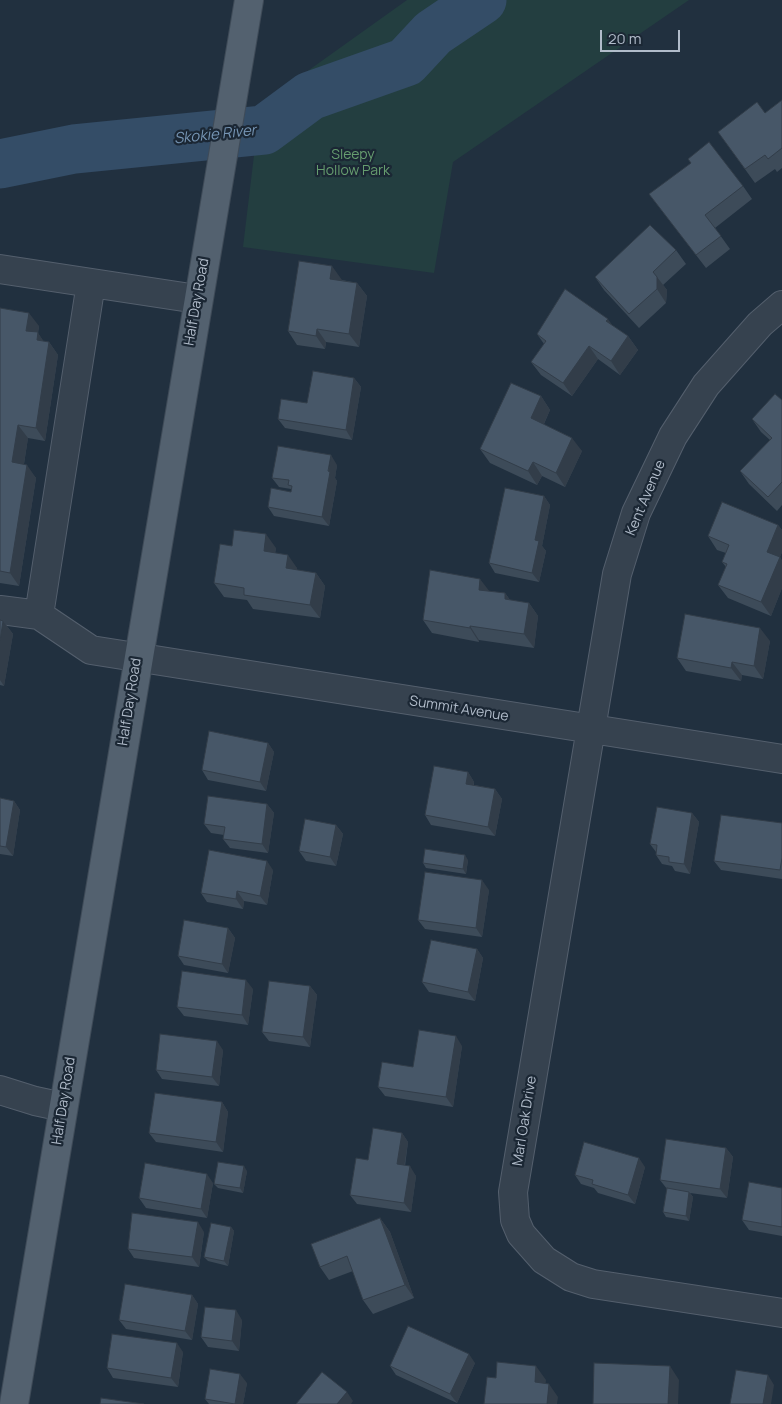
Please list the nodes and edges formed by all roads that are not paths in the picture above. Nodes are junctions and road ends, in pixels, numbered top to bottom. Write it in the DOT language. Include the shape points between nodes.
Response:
graph roads {
  1 [pos="249,0"];
  2 [pos="0,269"];
  3 [pos="91,283"];
  4 [pos="197,299"];
  5 [pos="782,305"];
  6 [pos="0,610"];
  7 [pos="39,615"];
  8 [pos="137,658"];
  9 [pos="590,730"];
  10 [pos="782,759"];
  11 [pos="0,1090"];
  12 [pos="63,1106"];
  13 [pos="782,1313"];
  14 [pos="14,1404"];
  1 -- 4 [label="main road, Half Day Road"];
  2 -- 3 [label="street"];
  3 -- 4 [label="street"];
  3 -- 7 [label="street"];
  4 -- 8 [label="main road, Half Day Road"];
  5 -- 9 [label="street, Kent Avenue" via="760,324 706,385 673,436 636,513 617,574"];
  6 -- 7 [label="street"];
  7 -- 8 [label="street, Summit Avenue" via="91,650"];
  8 -- 9 [label="street, Summit Avenue"];
  8 -- 12 [label="main road, Half Day Road"];
  9 -- 10 [label="street, Summit Avenue"];
  9 -- 13 [label="street, Marl Oak Drive" via="513,1192 515,1220 521,1234 544,1260 571,1277 593,1284"];
  11 -- 12 [label="street" via="35,1102"];
  12 -- 14 [label="main road, Half Day Road"];
}
